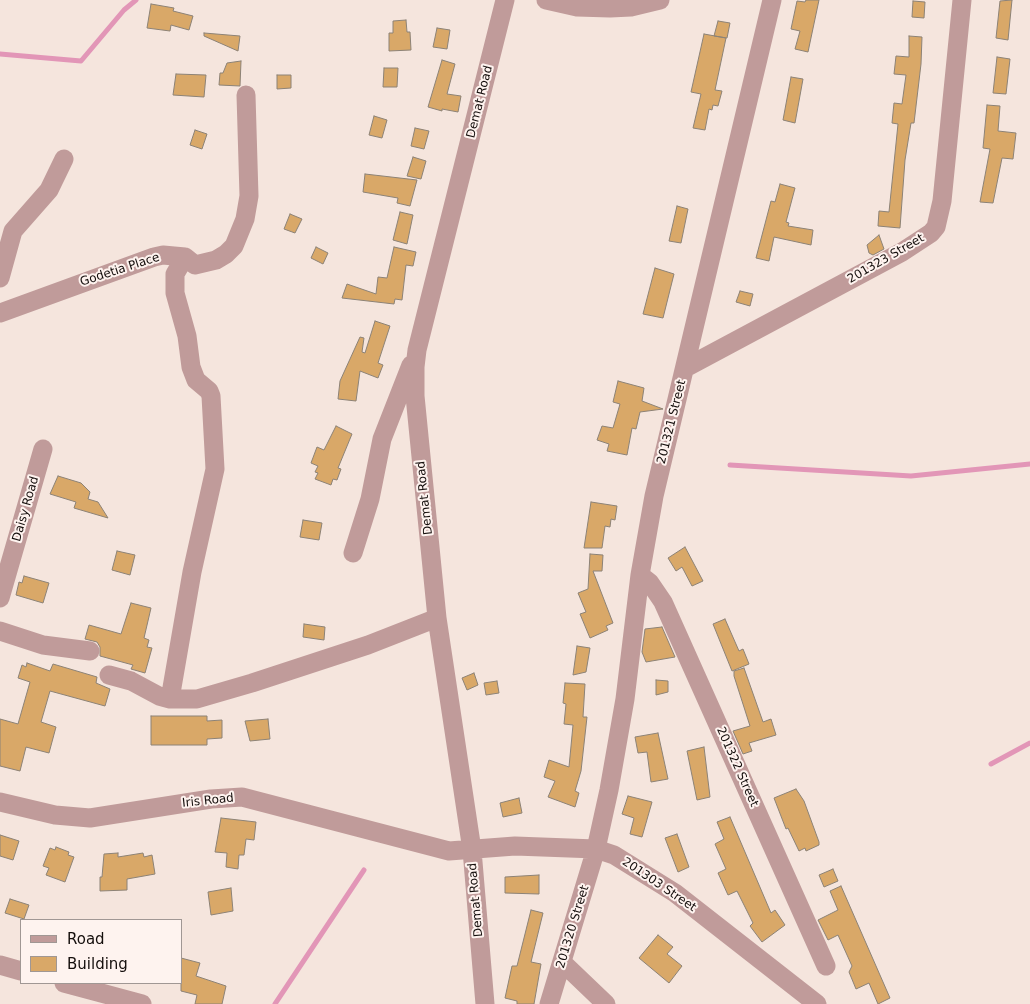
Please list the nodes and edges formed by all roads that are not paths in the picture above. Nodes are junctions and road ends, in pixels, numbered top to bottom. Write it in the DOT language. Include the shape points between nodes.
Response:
graph roads {
  1 [pos="505,0"];
  2 [pos="546,0"];
  3 [pos="660,0"];
  4 [pos="772,0"];
  5 [pos="962,0"];
  6 [pos="246,95"];
  7 [pos="64,158"];
  8 [pos="185,257"];
  9 [pos="0,278"];
  10 [pos="0,313"];
  11 [pos="417,350"];
  12 [pos="685,368"];
  13 [pos="43,449"];
  14 [pos="353,553"];
  15 [pos="640,575"];
  16 [pos="0,598"];
  17 [pos="437,618"];
  18 [pos="0,631"];
  19 [pos="90,651"];
  20 [pos="109,675"];
  21 [pos="170,699"];
  22 [pos="0,802"];
  23 [pos="596,849"];
  24 [pos="472,850"];
  25 [pos="562,962"];
  26 [pos="0,965"];
  27 [pos="826,966"];
  28 [pos="20,971"];
  29 [pos="68,984"];
  30 [pos="142,1004"];
  31 [pos="486,1004"];
  32 [pos="549,1004"];
  33 [pos="606,1004"];
  34 [pos="817,1004"];
  1 -- 11 [label="street, Demat Road"];
  2 -- 3 [label="street" via="577,7 610,8 631,8"];
  4 -- 12 [label="street, 201321 Street"];
  5 -- 12 [label="street, 201323 Street" via="942,201 936,227 902,252"];
  6 -- 8 [label="street, Godetia Place" via="249,196 245,219 234,246 226,254 195,265"];
  7 -- 9 [label="street" via="48,190 13,231"];
  8 -- 10 [label="street, Godetia Place" via="154,257"];
  8 -- 21 [label="street" via="175,274 175,293 187,336 191,367 196,380 211,396 215,468 192,572"];
  11 -- 14 [label="street" via="382,439 370,499"];
  11 -- 17 [label="street, Demat Road" via="415,396"];
  12 -- 15 [label="street, 201321 Street" via="654,496"];
  13 -- 16 [label="street, Daisy Road"];
  15 -- 23 [label="street, 201321 Street" via="625,699"];
  15 -- 27 [label="street, 201322 Street" via="650,582 663,602"];
  17 -- 21 [label="street" via="388,638 210,696"];
  17 -- 24 [label="street, Demat Road"];
  18 -- 19 [label="street" via="43,645"];
  20 -- 21 [label="street"];
  22 -- 24 [label="street, Iris Road" via="55,815 90,818 203,800 242,798 429,847 449,851"];
  23 -- 24 [label="street, 201303 Street" via="515,846"];
  23 -- 25 [label="street, 201320 Street"];
  23 -- 34 [label="street, 201303 Street" via="614,855 675,893"];
  24 -- 31 [label="street, Demat Road"];
  25 -- 32 [label="street, 201320 Street"];
  25 -- 33 [label="street"];
  26 -- 28 [label="street"];
  29 -- 30 [label="street"];
}
